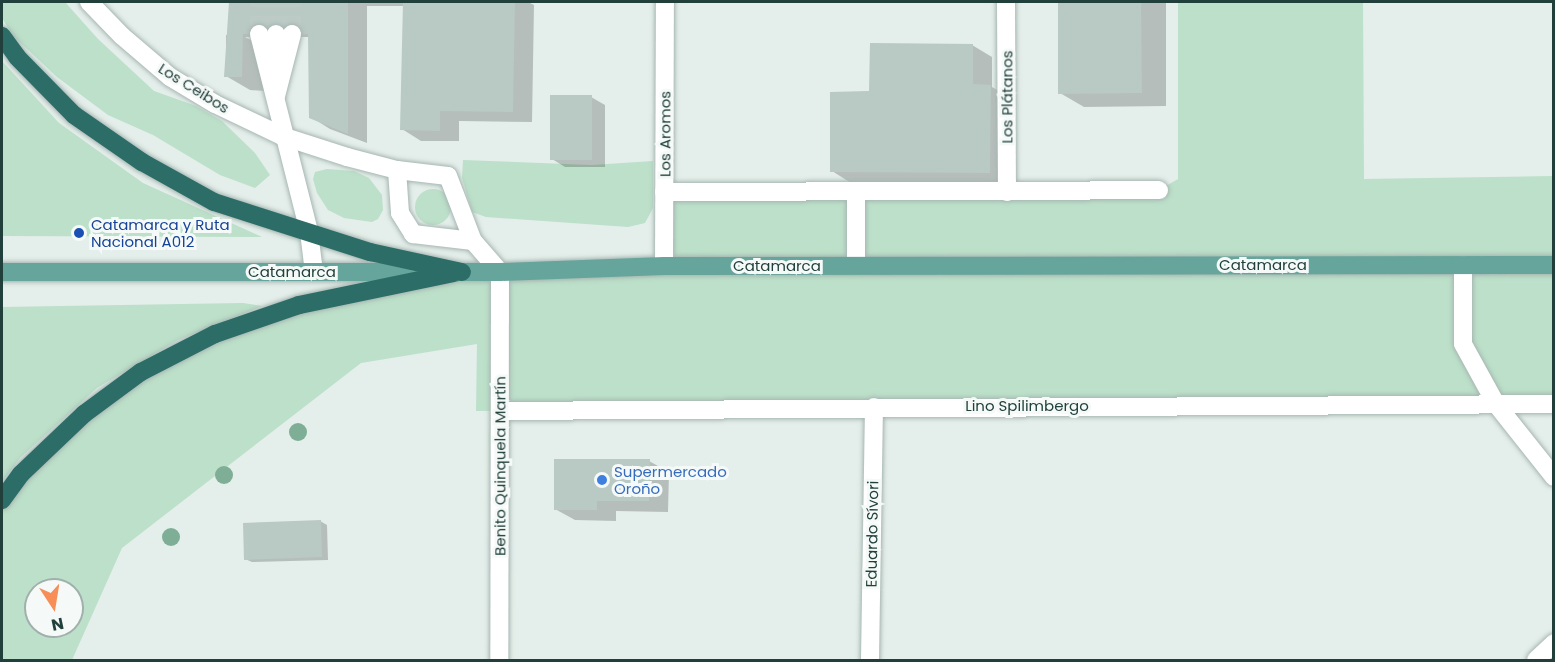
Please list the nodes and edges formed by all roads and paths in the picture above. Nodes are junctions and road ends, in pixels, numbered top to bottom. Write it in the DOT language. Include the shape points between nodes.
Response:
graph roads {
  1 [pos="89,2"];
  2 [pos="665,2"];
  3 [pos="1006,2"];
  4 [pos="276,34"];
  5 [pos="2,36"];
  6 [pos="282,136"];
  7 [pos="397,170"];
  8 [pos="1159,190"];
  9 [pos="664,192"];
  10 [pos="856,192"];
  11 [pos="1007,192"];
  12 [pos="309,232"];
  13 [pos="473,242"];
  14 [pos="1463,265"];
  15 [pos="1554,265"];
  16 [pos="664,266"];
  17 [pos="856,266"];
  18 [pos="2,272"];
  19 [pos="314,272"];
  20 [pos="462,272"];
  21 [pos="500,272"];
  22 [pos="1496,404"];
  23 [pos="1554,404"];
  24 [pos="874,407"];
  25 [pos="500,411"];
  26 [pos="1554,477"];
  27 [pos="2,500"];
  28 [pos="1554,643"];
  29 [pos="499,660"];
  30 [pos="870,660"];
  31 [pos="1536,660"];
  1 -- 6 [label="street, Los Ceibos" via="170,77"];
  2 -- 9 [label="street, Los Aromos"];
  3 -- 11 [label="street, Los Plátanos"];
  4 -- 6 [label="street" via="276,98"];
  5 -- 12 [label="highway" via="17,57 74,115 142,162 214,202"];
  6 -- 7 [label="street, Los Ceibos"];
  6 -- 12 [label="street"];
  7 -- 13 [label="street, Los Ceibos" via="448,176"];
  7 -- 13 [label="street" via="400,213 412,234"];
  8 -- 11 [label="street"];
  9 -- 10 [label="street"];
  9 -- 16 [label="street, Los Aromos"];
  10 -- 11 [label="street"];
  10 -- 17 [label="street"];
  12 -- 19 [label="street"];
  12 -- 20 [label="highway" via="370,252"];
  13 -- 21 [label="street, Los Ceibos"];
  14 -- 15 [label="main road, Catamarca"];
  14 -- 17 [label="main road, Catamarca"];
  14 -- 22 [label="street" via="1463,344"];
  16 -- 17 [label="main road, Catamarca"];
  16 -- 21 [label="main road, Catamarca"];
  18 -- 19 [label="main road, Catamarca"];
  19 -- 20 [label="main road, Catamarca"];
  20 -- 21 [label="main road, Catamarca"];
  20 -- 27 [label="highway" via="299,305 215,334 141,372 84,414 21,474"];
  21 -- 25 [label="street, Benito Quinquela Martín"];
  22 -- 23 [label="street, Lino Spilimbergo"];
  22 -- 24 [label="street, Lino Spilimbergo"];
  22 -- 26 [label="street"];
  24 -- 25 [label="street, Lino Spilimbergo"];
  24 -- 30 [label="street, Eduardo Sívori"];
  25 -- 29 [label="street, Benito Quinquela Martín"];
  28 -- 31 [label="street"];
}
